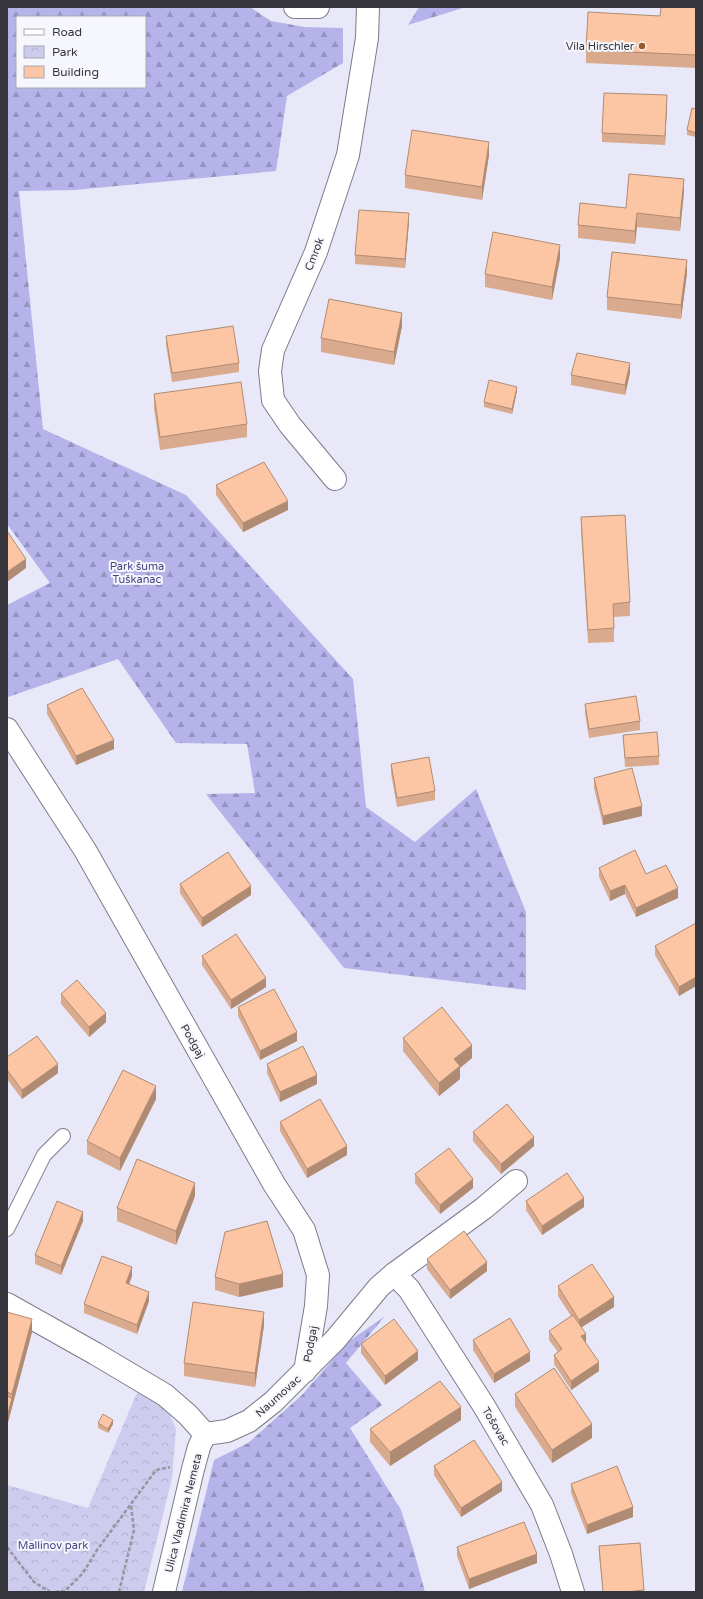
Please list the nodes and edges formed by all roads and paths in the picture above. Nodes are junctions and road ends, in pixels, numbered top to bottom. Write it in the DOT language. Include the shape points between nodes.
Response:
graph roads {
  1 [pos="294,7"];
  2 [pos="318,7"];
  3 [pos="368,7"];
  4 [pos="335,479"];
  5 [pos="7,729"];
  6 [pos="62,1136"];
  7 [pos="516,1181"];
  8 [pos="7,1229"];
  9 [pos="394,1274"];
  10 [pos="7,1304"];
  11 [pos="305,1371"];
  12 [pos="205,1434"];
  13 [pos="176,1465"];
  14 [pos="130,1505"];
  15 [pos="7,1546"];
  16 [pos="50,1592"];
  17 [pos="55,1592"];
  18 [pos="119,1592"];
  19 [pos="164,1592"];
  20 [pos="573,1592"];
  1 -- 2 [label="street"];
  3 -- 4 [label="street, Cmrok" via="367,38 348,155 316,252 273,350 270,371 273,400 290,425"];
  5 -- 11 [label="street, Podgaj" via="85,850 270,1177 304,1230 318,1275 316,1306"];
  6 -- 8 [label="lane" via="44,1155"];
  7 -- 9 [label="street, Naumovac" via="484,1208"];
  9 -- 11 [label="street, Naumovac" via="379,1287"];
  9 -- 20 [label="street, Tošovac" via="409,1289 484,1406 542,1505"];
  10 -- 12 [label="street" via="165,1395"];
  11 -- 12 [label="street, Naumovac" via="249,1421 227,1431"];
  12 -- 19 [label="street, Ulica Vladimira Nemeta" via="193,1469"];
  13 -- 14 [label="path" via="156,1470"];
  14 -- 17 [label="path" via="83,1573 65,1591"];
  14 -- 18 [label="path" via="134,1530"];
  15 -- 16 [label="path" via="34,1582"];
}
